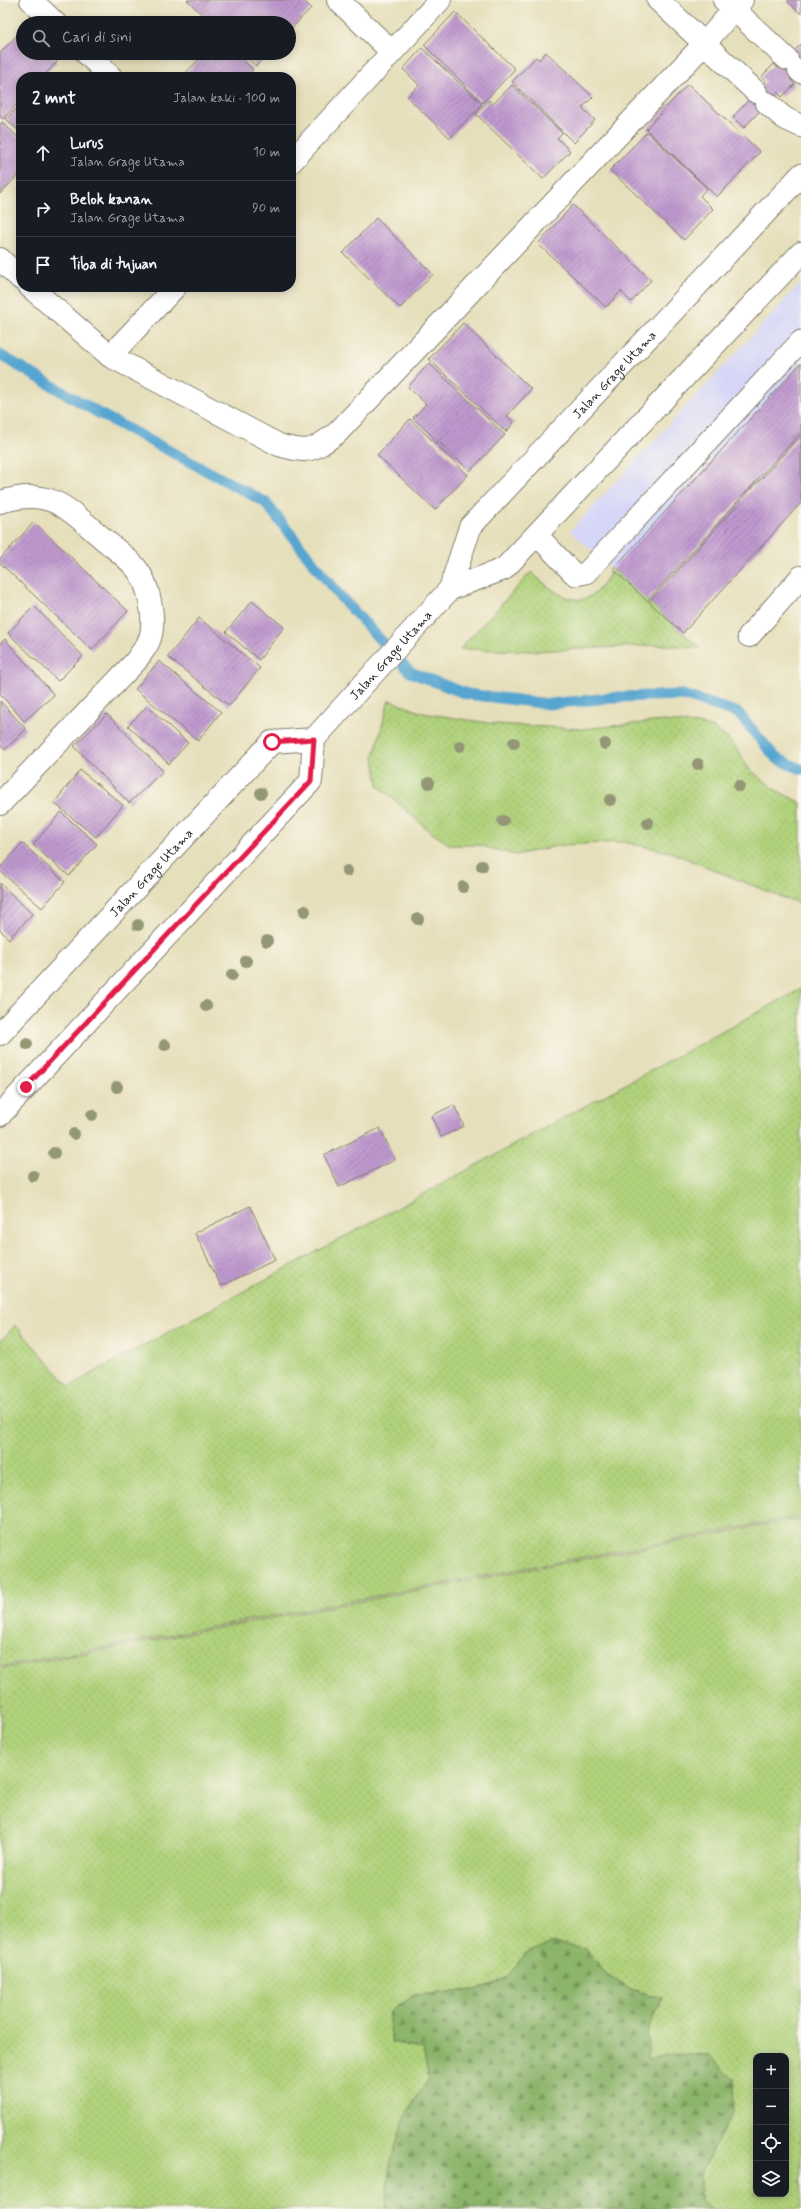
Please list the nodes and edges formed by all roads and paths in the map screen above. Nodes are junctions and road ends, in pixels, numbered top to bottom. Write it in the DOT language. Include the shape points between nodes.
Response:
graph roads {
  1 [pos="31,0"];
  2 [pos="338,0"];
  3 [pos="440,0"];
  4 [pos="658,0"];
  5 [pos="733,3"];
  6 [pos="48,16"];
  7 [pos="704,44"];
  8 [pos="392,52"];
  9 [pos="93,60"];
  10 [pos="796,67"];
  11 [pos="106,72"];
  12 [pos="801,126"];
  13 [pos="296,157"];
  14 [pos="801,174"];
  15 [pos="801,253"];
  16 [pos="0,259"];
  17 [pos="16,274"];
  18 [pos="36,292"];
  19 [pos="170,292"];
  20 [pos="801,341"];
  21 [pos="110,356"];
  22 [pos="0,502"];
  23 [pos="536,535"];
  24 [pos="801,577"];
  25 [pos="450,589"];
  26 [pos="749,636"];
  27 [pos="314,739"];
  28 [pos="0,804"];
  29 [pos="0,1034"];
  30 [pos="0,1115"];
  1 -- 6 [label="street"];
  2 -- 8 [label="street"];
  3 -- 8 [label="street"];
  4 -- 7 [label="street"];
  5 -- 7 [label="street"];
  5 -- 10 [label="street"];
  7 -- 12 [label="street" via="784,118"];
  7 -- 21 [label="street" via="337,433 316,448 305,451 279,445"];
  8 -- 13 [label="street"];
  9 -- 11 [label="street"];
  14 -- 25 [label="street, Jalan Grage Utama" via="470,527"];
  15 -- 23 [label="street, Jalan Grage Utama"];
  16 -- 17 [label="street"];
  18 -- 21 [label="street"];
  19 -- 21 [label="street"];
  20 -- 23 [label="lane" via="586,573 573,573"];
  22 -- 28 [label="street" via="17,497 45,499 65,506 137,569 148,592 152,619 150,638 136,661"];
  23 -- 25 [label="street, Jalan Grage Utama" via="504,569"];
  24 -- 26 [label="street"];
  25 -- 27 [label="street, Jalan Grage Utama"];
  27 -- 29 [label="street, Jalan Grage Utama" via="272,742"];
  27 -- 30 [label="street" via="311,781"];
}
